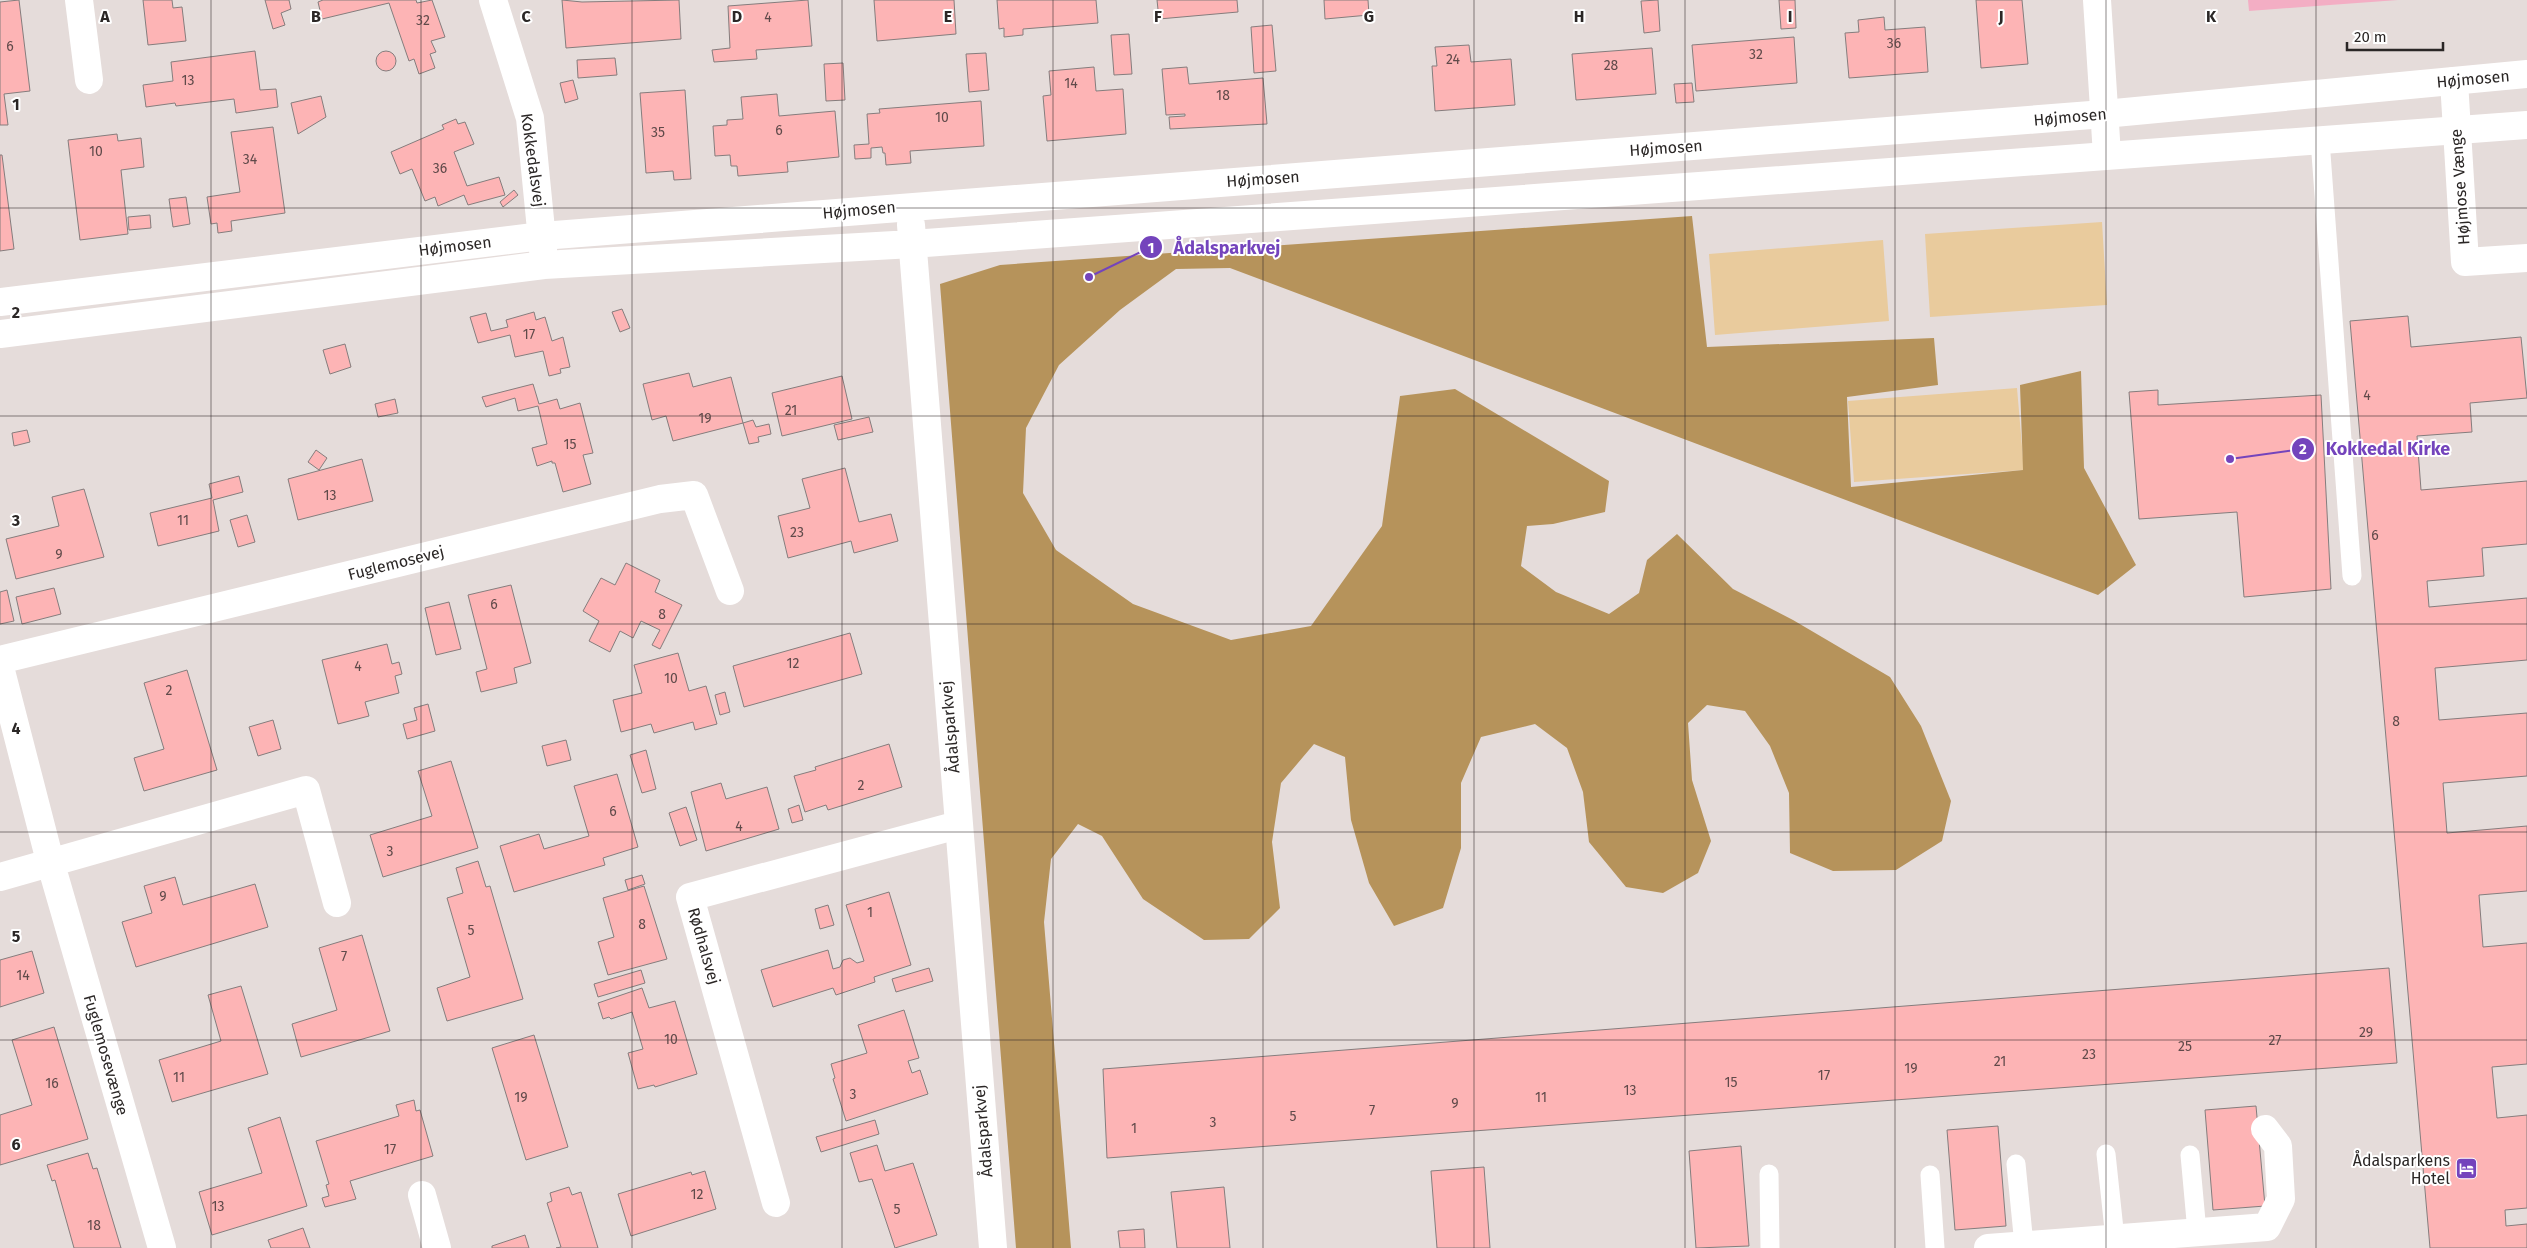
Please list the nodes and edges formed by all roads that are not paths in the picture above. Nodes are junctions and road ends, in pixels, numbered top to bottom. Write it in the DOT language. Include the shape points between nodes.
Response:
graph roads {
  1 [pos="79,0"];
  2 [pos="493,0"];
  3 [pos="2097,0"];
  4 [pos="2527,74"];
  5 [pos="89,80"];
  6 [pos="2454,81"];
  7 [pos="2104,114"];
  8 [pos="2527,125"];
  9 [pos="2457,130"];
  10 [pos="2320,140"];
  11 [pos="2107,155"];
  12 [pos="909,206"];
  13 [pos="542,236"];
  14 [pos="912,244"];
  15 [pos="2527,258"];
  16 [pos="544,265"];
  17 [pos="0,302"];
  18 [pos="0,334"];
  19 [pos="2352,576"];
  20 [pos="730,591"];
  21 [pos="0,660"];
  22 [pos="0,667"];
  23 [pos="958,825"];
  24 [pos="50,862"];
  25 [pos="0,877"];
  26 [pos="337,903"];
  27 [pos="2265,1128"];
  28 [pos="2106,1154"];
  29 [pos="2190,1155"];
  30 [pos="2016,1164"];
  31 [pos="1768,1174"];
  32 [pos="1930,1175"];
  33 [pos="422,1196"];
  34 [pos="776,1204"];
  35 [pos="2197,1232"];
  36 [pos="2115,1238"];
  37 [pos="2024,1245"];
  38 [pos="162,1248"];
  39 [pos="437,1248"];
  40 [pos="993,1248"];
  41 [pos="1770,1248"];
  42 [pos="1935,1248"];
  43 [pos="1988,1248"];
  1 -- 5 [label="street"];
  2 -- 13 [label="street, Kokkedalsvej" via="530,118"];
  3 -- 7 [label="street"];
  4 -- 6 [label="street, Højmosen"];
  6 -- 7 [label="street, Højmosen"];
  6 -- 9 [label="street, Højmose Vænge"];
  7 -- 11 [label="street"];
  7 -- 12 [label="street, Højmosen"];
  8 -- 9 [label="street, Højmosen"];
  9 -- 10 [label="street, Højmosen"];
  9 -- 15 [label="street, Højmose Vænge" via="2465,262"];
  10 -- 11 [label="street, Højmosen"];
  10 -- 19 [label="lane"];
  11 -- 14 [label="street, Højmosen"];
  12 -- 13 [label="street, Højmosen"];
  12 -- 14 [label="street, Ådalsparkvej"];
  13 -- 16 [label="street, Kokkedalsvej"];
  13 -- 17 [label="street, Højmosen"];
  14 -- 16 [label="street, Højmosen"];
  14 -- 23 [label="street, Ådalsparkvej"];
  16 -- 18 [label="street, Højmosen"];
  20 -- 21 [label="street, Fuglemosevej" via="694,495 660,499"];
  22 -- 24 [label="street, Fuglemosevænge"];
  23 -- 34 [label="street, Rødhalsvej" via="690,897"];
  23 -- 40 [label="street, Ådalsparkvej"];
  24 -- 25 [label="street"];
  24 -- 26 [label="street" via="306,790"];
  24 -- 38 [label="street, Fuglemosevænge"];
  27 -- 35 [label="street" via="2278,1146 2281,1199 2267,1227"];
  28 -- 36 [label="lane"];
  29 -- 35 [label="lane"];
  30 -- 37 [label="lane"];
  31 -- 41 [label="lane"];
  32 -- 42 [label="lane"];
  33 -- 39 [label="street"];
  35 -- 36 [label="street"];
  36 -- 37 [label="street"];
  37 -- 43 [label="street"];
}
